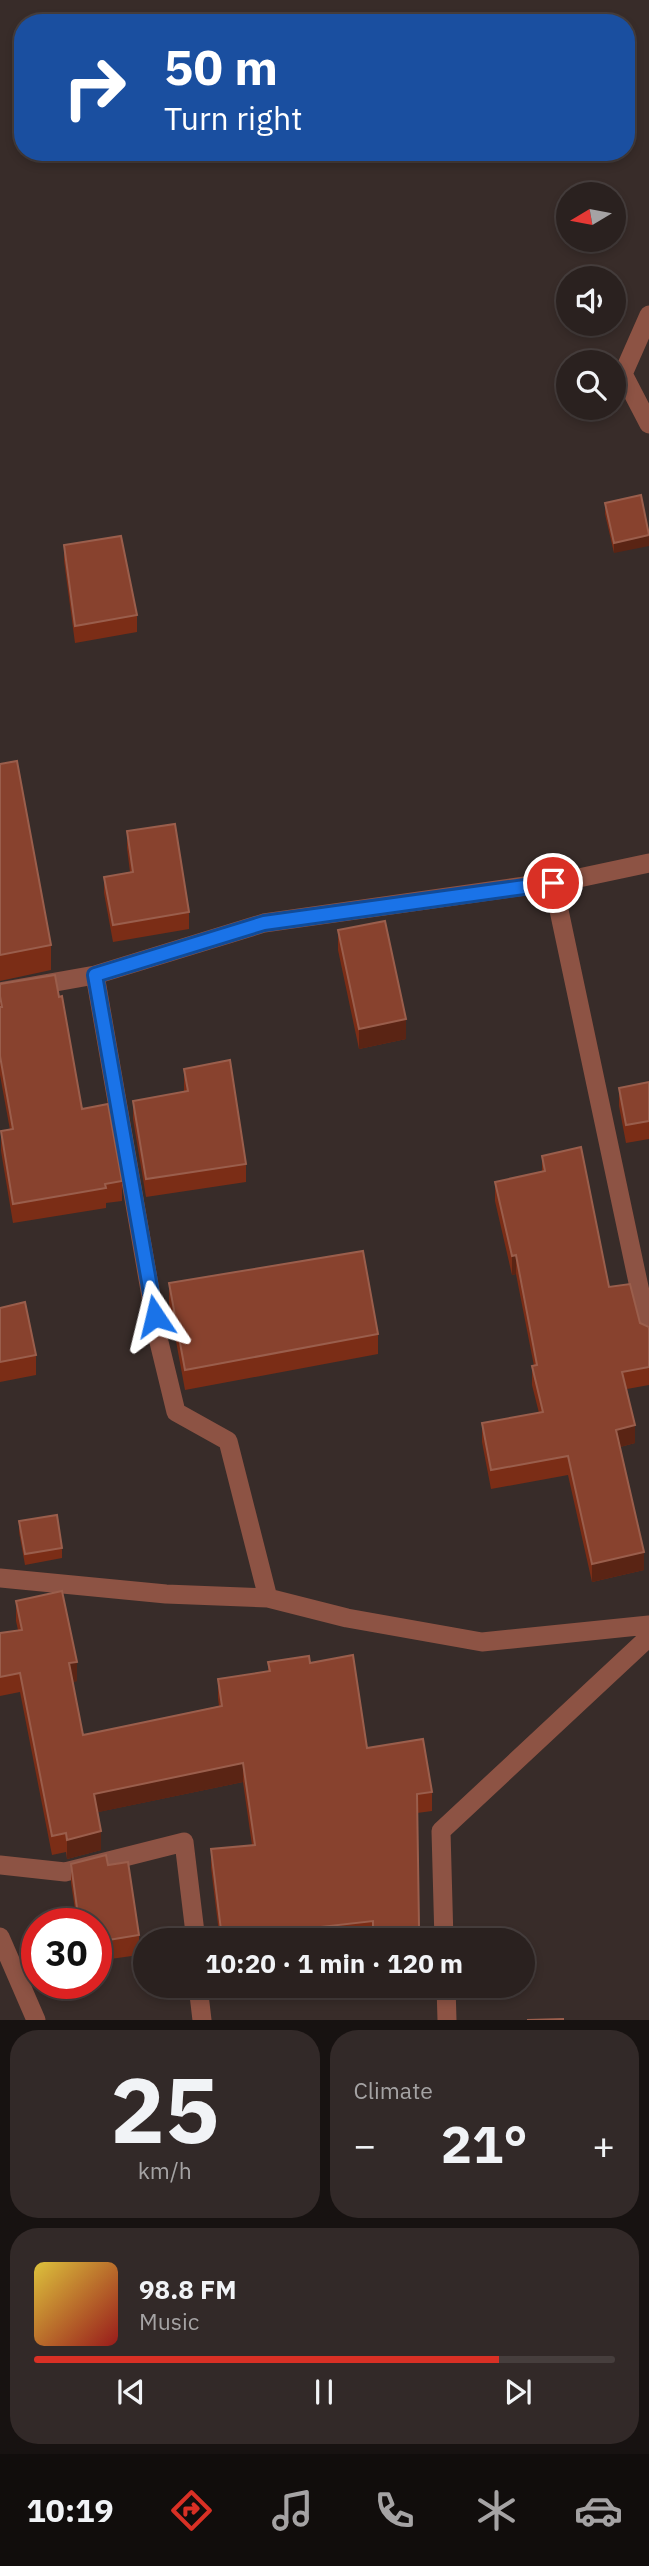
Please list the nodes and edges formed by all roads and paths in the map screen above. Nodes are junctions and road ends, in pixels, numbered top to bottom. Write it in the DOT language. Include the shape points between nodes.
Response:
graph roads {
  1 [pos="649,315"];
  2 [pos="649,424"];
  3 [pos="649,863"];
  4 [pos="553,883"];
  5 [pos="95,975"];
  6 [pos="0,992"];
  7 [pos="649,1334"];
  8 [pos="0,1578"];
  9 [pos="268,1598"];
  10 [pos="649,1625"];
  11 [pos="649,1637"];
  12 [pos="0,1865"];
  13 [pos="194,1928"];
  14 [pos="444,1928"];
  15 [pos="0,1937"];
  16 [pos="199,1998"];
  17 [pos="446,1998"];
  18 [pos="36,2020"];
  19 [pos="202,2020"];
  20 [pos="447,2020"];
  1 -- 2 [label="street" via="623,374"];
  3 -- 4 [label="street"];
  4 -- 5 [label="street" via="264,923"];
  4 -- 7 [label="street"];
  5 -- 6 [label="street"];
  5 -- 9 [label="street" via="159,1342 176,1412 228,1441"];
  8 -- 9 [label="street" via="166,1594"];
  9 -- 10 [label="street" via="347,1618 482,1642"];
  11 -- 14 [label="street" via="441,1830"];
  12 -- 13 [label="street" via="65,1872 184,1842"];
  15 -- 18 [label="street"];
  16 -- 19 [label="street"];
  17 -- 20 [label="street"];
}
